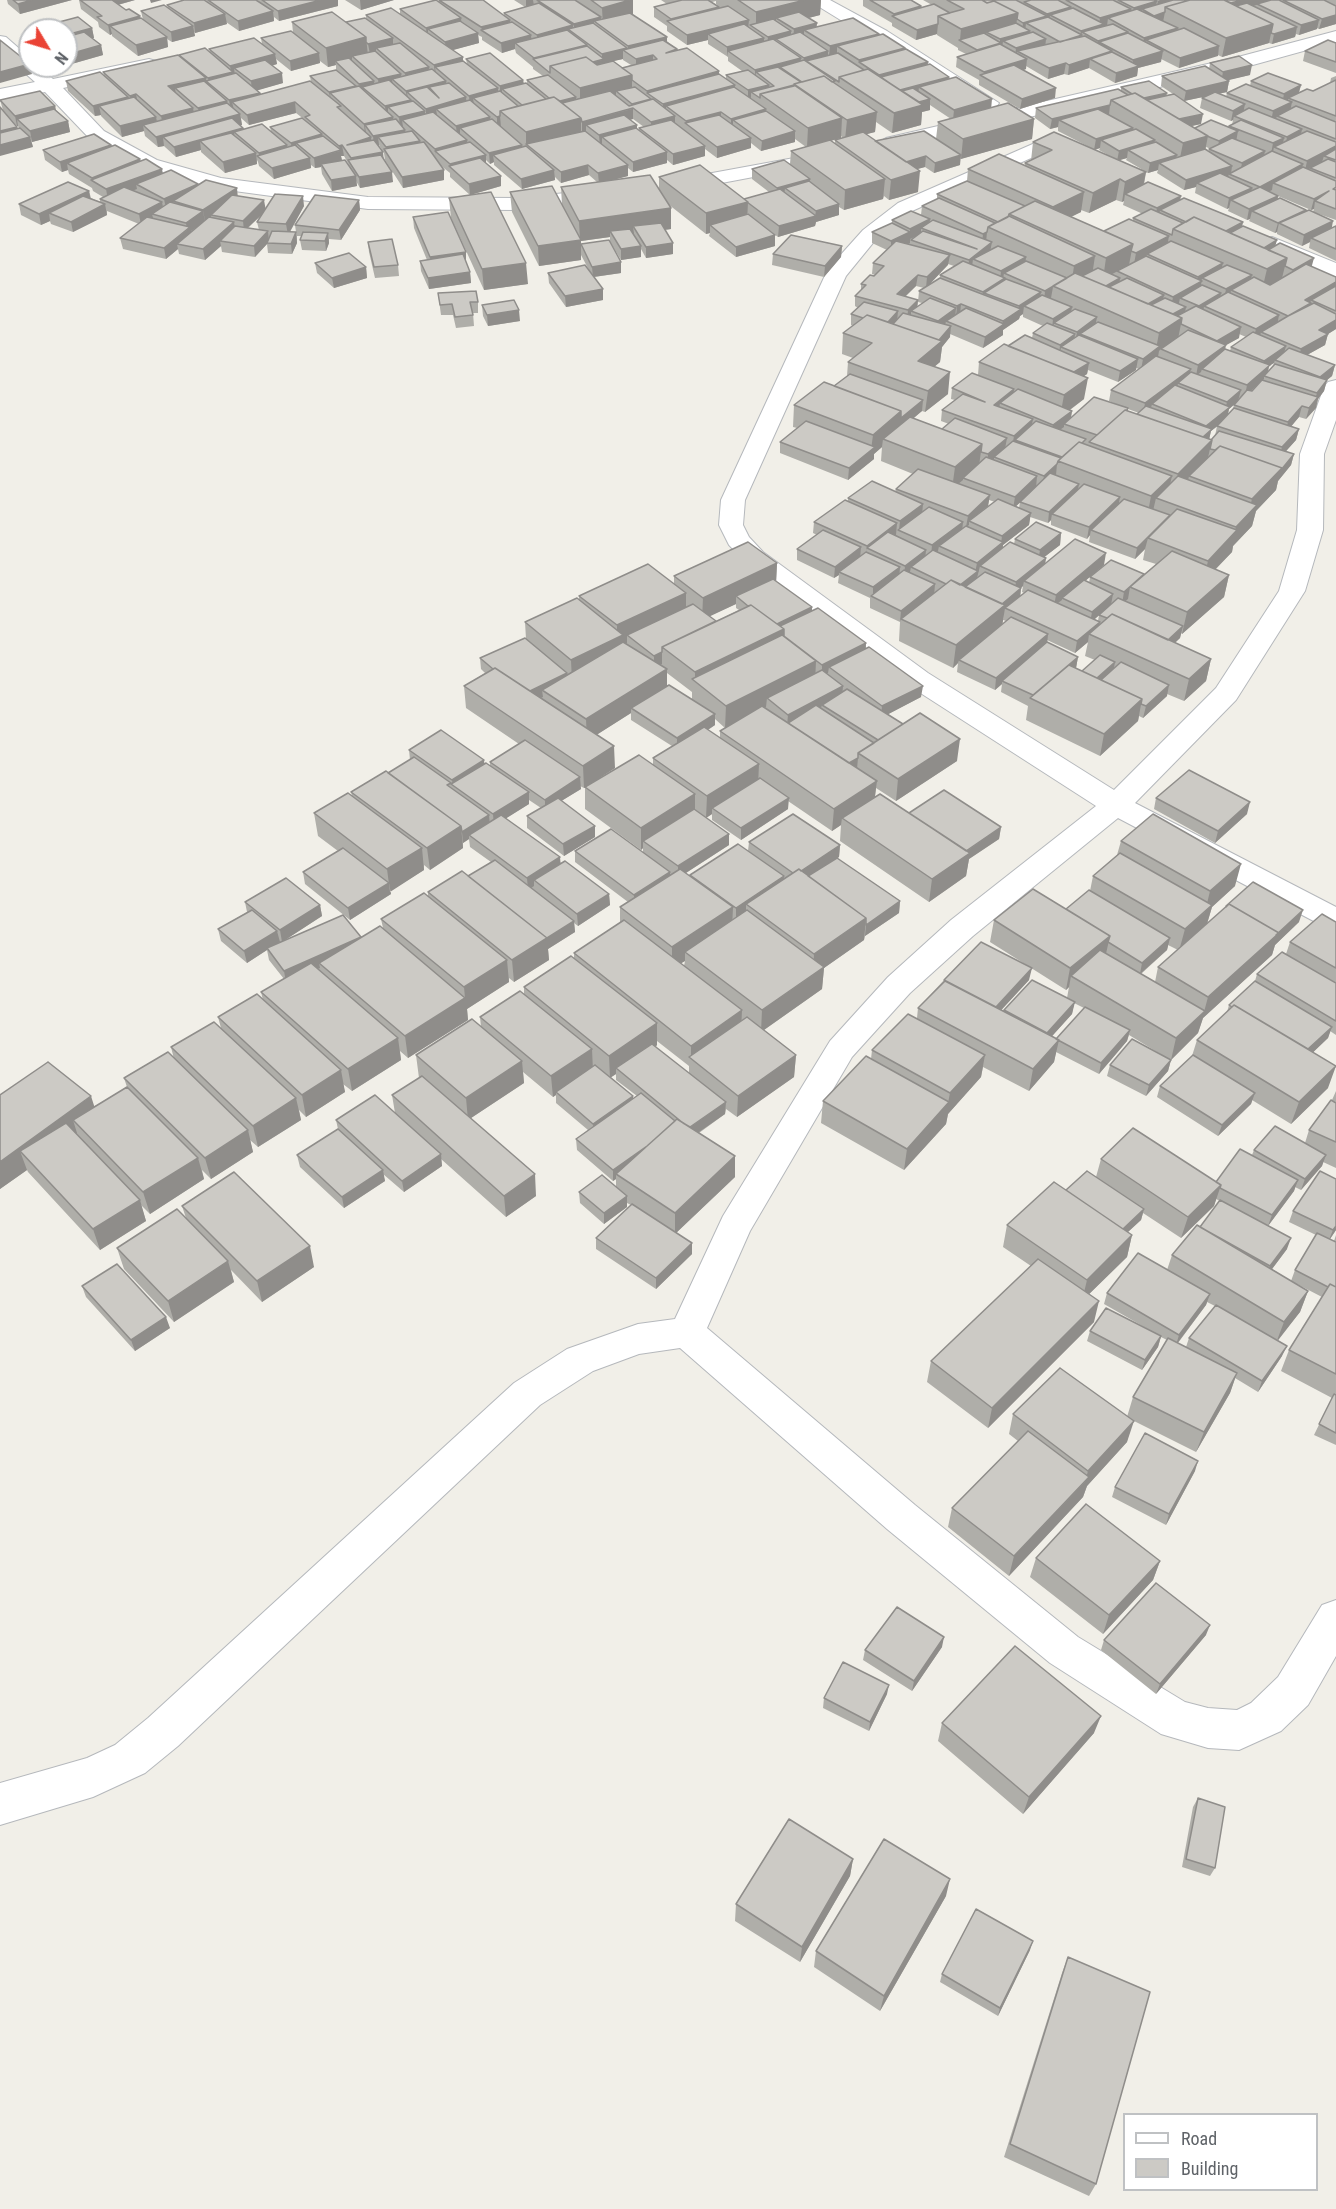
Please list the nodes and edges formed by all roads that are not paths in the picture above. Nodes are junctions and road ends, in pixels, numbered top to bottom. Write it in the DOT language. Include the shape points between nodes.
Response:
graph roads {
  1 [pos="817,0"];
  2 [pos="1336,36"];
  3 [pos="0,41"];
  4 [pos="1313,42"];
  5 [pos="1336,50"];
  6 [pos="164,62"];
  7 [pos="49,85"];
  8 [pos="0,96"];
  9 [pos="1011,117"];
  10 [pos="866,149"];
  11 [pos="810,161"];
  12 [pos="660,189"];
  13 [pos="626,193"];
  14 [pos="1253,235"];
  15 [pos="1336,271"];
  16 [pos="1336,387"];
  17 [pos="1116,804"];
  18 [pos="1336,920"];
  19 [pos="687,1332"];
  20 [pos="1336,1618"];
  21 [pos="0,1804"];
  1 -- 9 [label="street" via="881,35"];
  2 -- 4 [label="street"];
  3 -- 7 [label="street"];
  4 -- 5 [label="street"];
  4 -- 9 [label="street"];
  6 -- 7 [label="street"];
  7 -- 8 [label="street"];
  7 -- 13 [label="street" via="97,135 150,164 219,184 368,203 516,204"];
  9 -- 10 [label="street"];
  9 -- 17 [label="street" via="1062,148 905,207 870,234 836,274 733,500 731,525 738,540 754,557 918,679"];
  11 -- 12 [label="street"];
  14 -- 15 [label="street"];
  16 -- 17 [label="street" via="1312,454 1310,530 1292,591 1226,694"];
  17 -- 18 [label="street"];
  17 -- 19 [label="street" via="962,928 899,985 841,1049 735,1226"];
  19 -- 20 [label="street" via="901,1517 1064,1650 1176,1720 1239,1730 1266,1717 1293,1691"];
  19 -- 21 [label="street" via="638,1339 580,1360 527,1394 130,1759 93,1777"];
}
